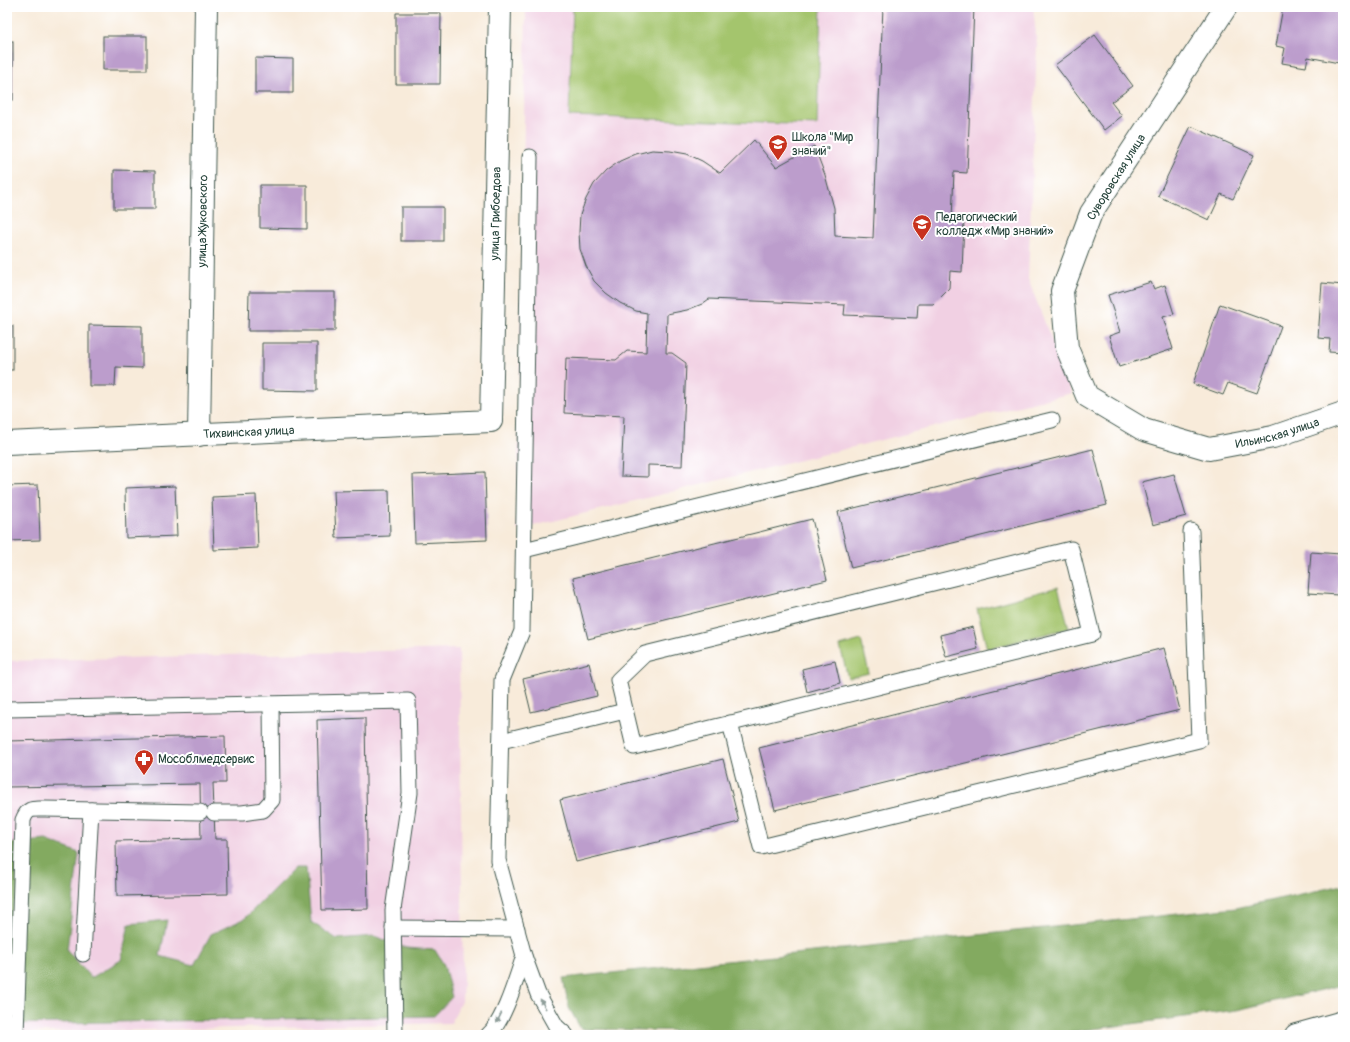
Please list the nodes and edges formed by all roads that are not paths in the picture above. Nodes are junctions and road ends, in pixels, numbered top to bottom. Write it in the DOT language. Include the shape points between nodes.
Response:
graph roads {
  1 [pos="206,7"];
  2 [pos="500,7"];
  3 [pos="1226,7"];
  4 [pos="530,157"];
  5 [pos="1343,413"];
  6 [pos="1052,420"];
  7 [pos="491,421"];
  8 [pos="199,435"];
  9 [pos="7,442"];
  10 [pos="1210,449"];
  11 [pos="1191,531"];
  12 [pos="524,550"];
  13 [pos="272,704"];
  14 [pos="7,709"];
  15 [pos="625,711"];
  16 [pos="730,723"];
  17 [pos="501,741"];
  18 [pos="90,810"];
  19 [pos="393,928"];
  20 [pos="516,929"];
  21 [pos="84,954"];
  22 [pos="524,956"];
  23 [pos="1343,1022"];
  24 [pos="16,1035"];
  25 [pos="395,1035"];
  26 [pos="488,1035"];
  27 [pos="566,1035"];
  28 [pos="1296,1035"];
  1 -- 8 [label="street, улица Жуковского"];
  2 -- 7 [label="street, улица Грибоедова"];
  3 -- 10 [label="street, Суворовская улица" via="1091,213 1062,291 1066,348 1087,396 1144,430"];
  4 -- 12 [label="lane"];
  5 -- 10 [label="street, Ильинская улица" via="1273,437"];
  6 -- 12 [label="lane"];
  7 -- 8 [label="street, Тихвинская улица"];
  8 -- 9 [label="street, Тихвинская улица"];
  11 -- 16 [label="lane" via="1199,740 761,847"];
  12 -- 17 [label="lane" via="522,631 502,680"];
  13 -- 14 [label="lane"];
  13 -- 18 [label="lane" via="272,800 263,810 242,813"];
  13 -- 19 [label="lane" via="408,701 410,793 392,910"];
  15 -- 16 [label="lane" via="634,747"];
  15 -- 16 [label="lane" via="618,680 645,654 1071,549 1092,634"];
  15 -- 17 [label="lane"];
  17 -- 20 [label="lane" via="498,860"];
  18 -- 21 [label="lane"];
  18 -- 24 [label="lane" via="31,809 23,820"];
  19 -- 20 [label="lane"];
  19 -- 25 [label="lane"];
  20 -- 22 [label="lane"];
  22 -- 26 [label="lane, one-way" via="510,996 494,1030"];
  27 -- 22 [label="lane, one-way" via="556,1026 538,994"];
  23 -- 28 [label="street"];
}
